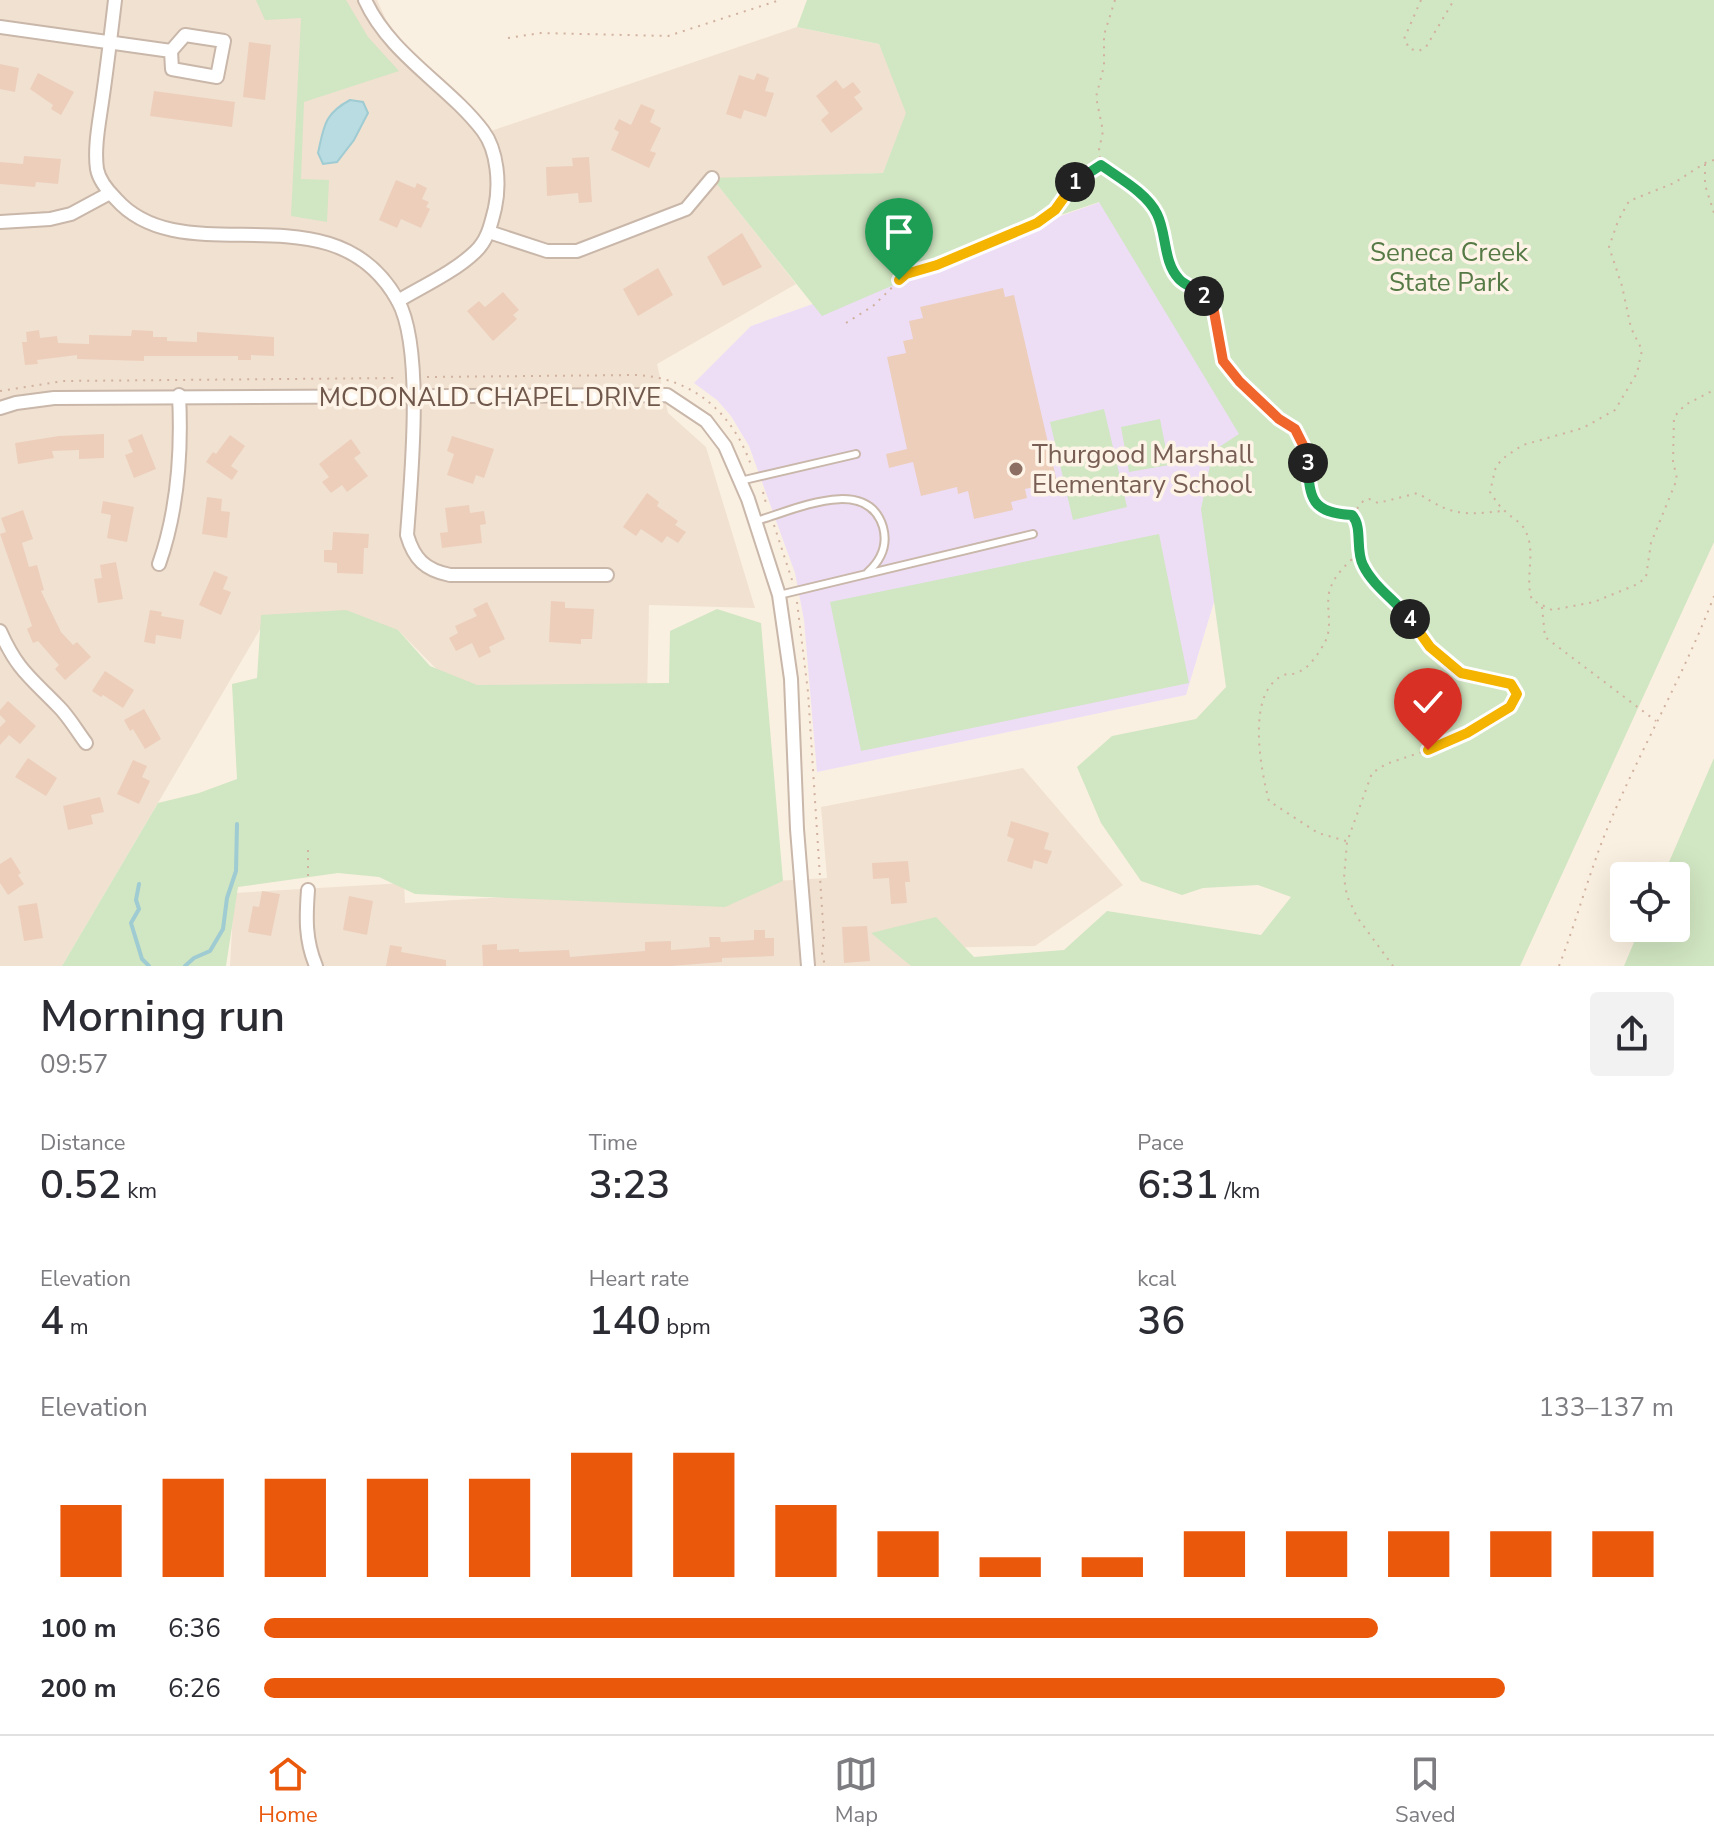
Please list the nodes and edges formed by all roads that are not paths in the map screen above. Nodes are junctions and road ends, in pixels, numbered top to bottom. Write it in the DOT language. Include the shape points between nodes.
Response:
graph roads {
  1 [pos="115,0"];
  2 [pos="365,0"];
  3 [pos="0,27"];
  4 [pos="110,43"];
  5 [pos="171,51"];
  6 [pos="712,178"];
  7 [pos="110,193"];
  8 [pos="0,222"];
  9 [pos="489,232"];
  10 [pos="398,301"];
  11 [pos="179,395"];
  12 [pos="413,395"];
  13 [pos="0,408"];
  14 [pos="856,454"];
  15 [pos="740,481"];
  16 [pos="756,521"];
  17 [pos="1033,534"];
  18 [pos="159,564"];
  19 [pos="866,574"];
  20 [pos="607,575"];
  21 [pos="779,595"];
  22 [pos="0,631"];
  23 [pos="86,743"];
  24 [pos="308,890"];
  25 [pos="316,966"];
  26 [pos="808,966"];
  1 -- 4 [label="street"];
  2 -- 9 [label="street" via="391,38 485,133 495,161 498,195"];
  3 -- 4 [label="street"];
  4 -- 5 [label="street"];
  4 -- 7 [label="street" via="97,170"];
  5 -- 5 [label="street" via="172,69 217,77 224,41 185,35"];
  6 -- 9 [label="street" via="686,209 577,251 547,251"];
  7 -- 8 [label="street" via="71,214"];
  7 -- 10 [label="street" via="129,214 148,224 299,236 348,251 372,268"];
  9 -- 10 [label="street" via="477,251"];
  10 -- 12 [label="street" via="408,328"];
  11 -- 12 [label="street, MCDONALD CHAPEL DRIVE"];
  11 -- 13 [label="street, MCDONALD CHAPEL DRIVE" via="54,398"];
  11 -- 18 [label="street" via="177,492"];
  12 -- 15 [label="street, MCDONALD CHAPEL DRIVE" via="667,395 706,421 725,446"];
  12 -- 20 [label="street" via="407,535 420,563 450,575"];
  14 -- 15 [label="lane"];
  15 -- 16 [label="street, MCDONALD CHAPEL DRIVE"];
  16 -- 19 [label="lane" via="835,499 861,500 880,519 885,534 882,554"];
  16 -- 21 [label="street, MCDONALD CHAPEL DRIVE"];
  17 -- 19 [label="lane"];
  19 -- 21 [label="lane"];
  21 -- 26 [label="street, MCDONALD CHAPEL DRIVE" via="791,679"];
  22 -- 23 [label="street" via="26,677 61,709"];
  24 -- 25 [label="street" via="305,925"];
}
